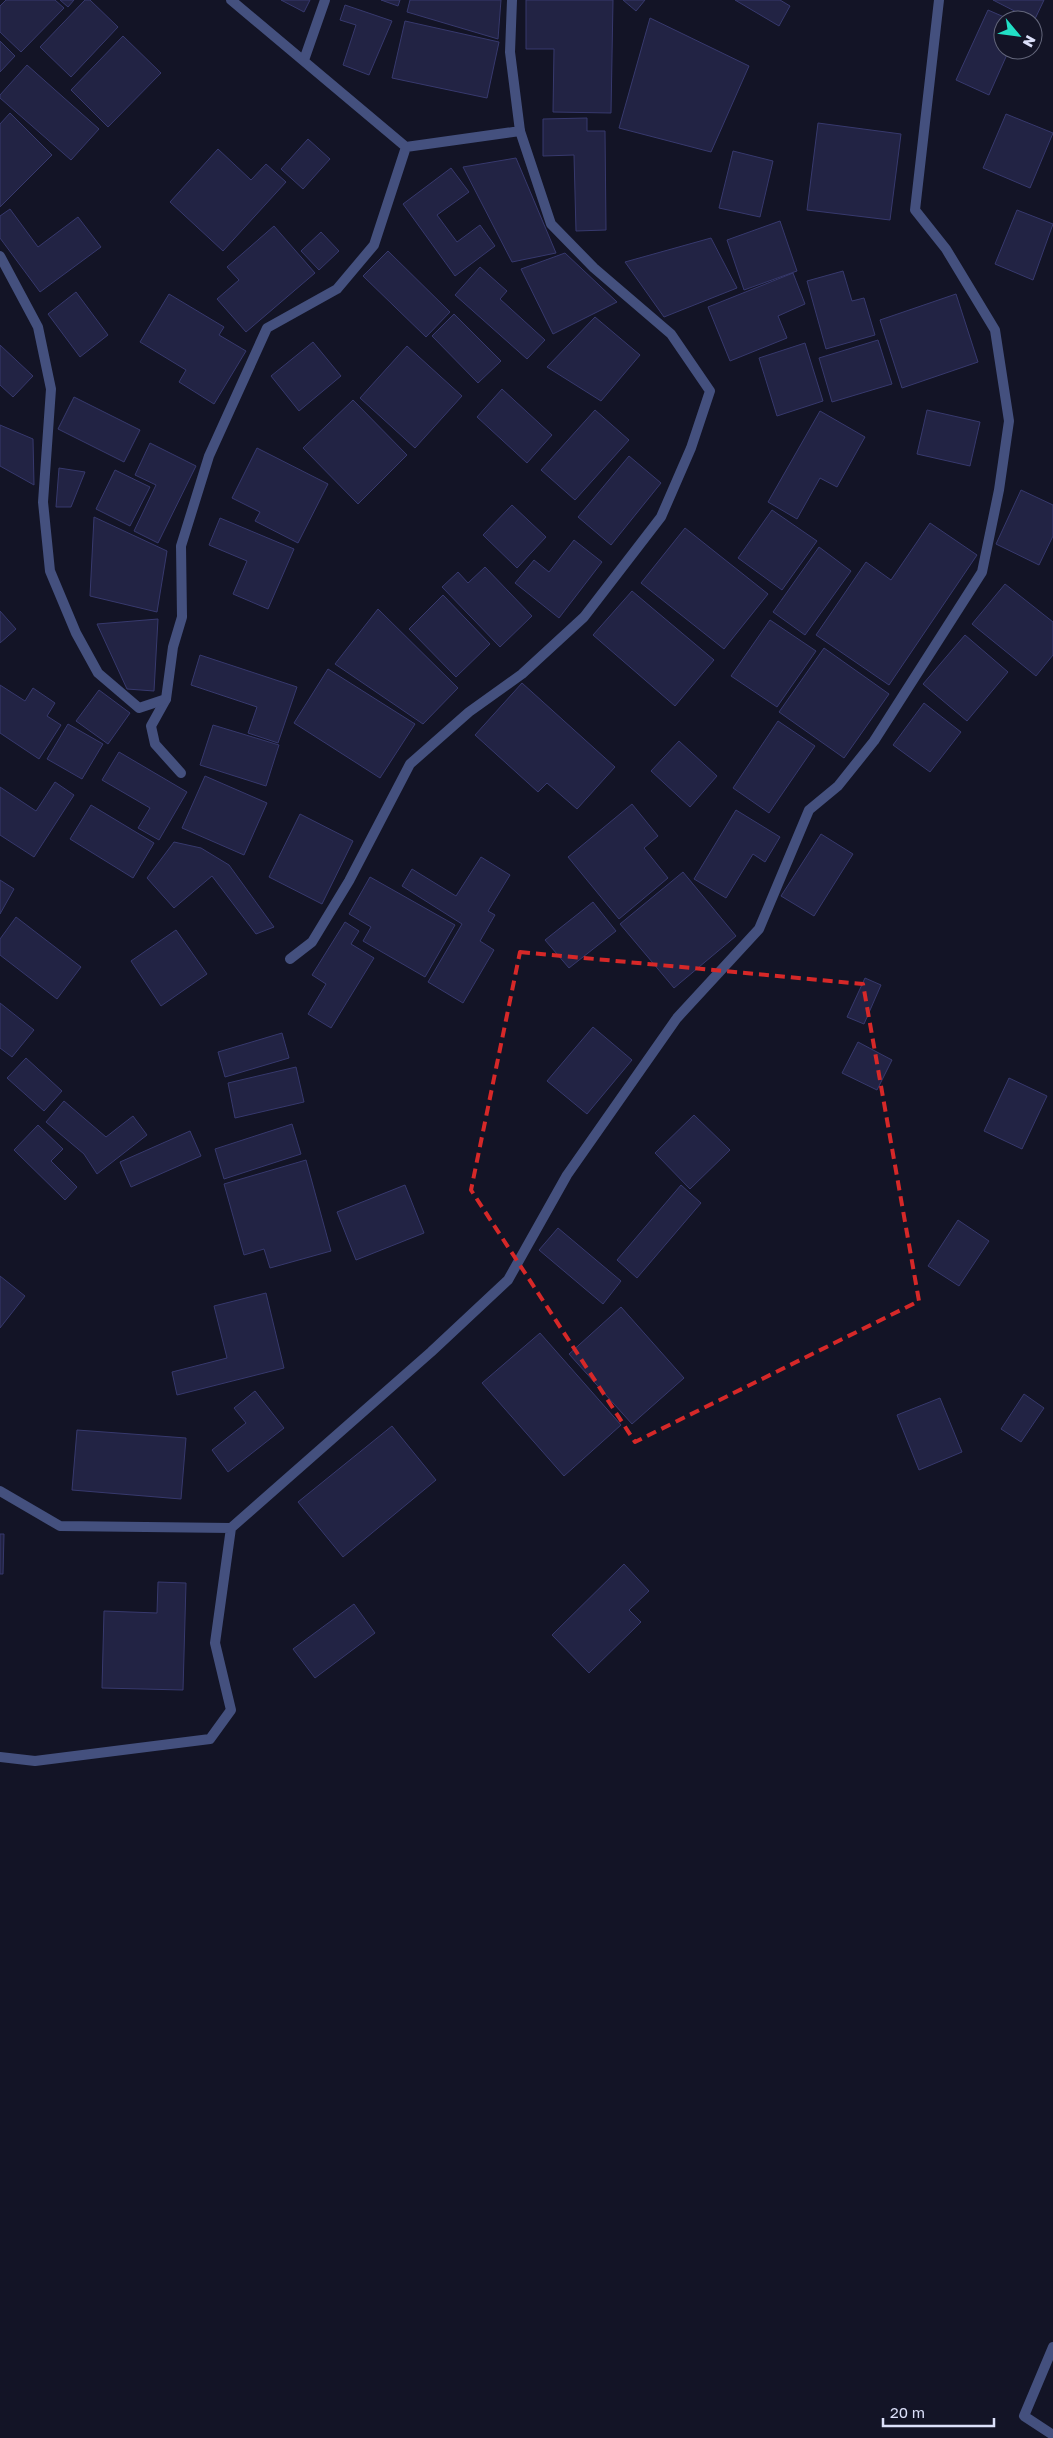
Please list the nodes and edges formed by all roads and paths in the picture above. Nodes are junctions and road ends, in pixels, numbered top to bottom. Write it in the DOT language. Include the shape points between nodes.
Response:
graph roads {
  1 [pos="231,0"];
  2 [pos="325,0"];
  3 [pos="512,0"];
  4 [pos="939,0"];
  5 [pos="304,60"];
  6 [pos="520,131"];
  7 [pos="406,147"];
  8 [pos="0,256"];
  9 [pos="166,699"];
  10 [pos="181,773"];
  11 [pos="290,959"];
  12 [pos="0,1491"];
  13 [pos="231,1528"];
  14 [pos="0,1757"];
  15 [pos="1053,2347"];
  16 [pos="1053,2436"];
  1 -- 5 [label="street"];
  2 -- 5 [label="street"];
  3 -- 6 [label="street" via="510,52"];
  4 -- 13 [label="street" via="915,210 946,249 995,330 1009,421 982,572 874,742 838,786 809,810 759,929 677,1018 567,1175 508,1280 432,1352"];
  5 -- 7 [label="street"];
  6 -- 7 [label="street"];
  6 -- 11 [label="street" via="551,224 594,268 671,334 710,392 691,448 661,517 584,617 522,674 469,712 410,764 349,881 312,942"];
  7 -- 9 [label="street" via="374,245 336,289 267,328 209,456 180,546 182,617 173,647"];
  8 -- 9 [label="street" via="38,327 51,389 43,502 50,571 76,633 98,673 139,708"];
  9 -- 10 [label="street" via="151,726 155,744"];
  12 -- 13 [label="street" via="60,1526"];
  13 -- 14 [label="street" via="215,1643 231,1710 210,1738 35,1761"];
  15 -- 16 [label="street" via="1024,2416"];
}
